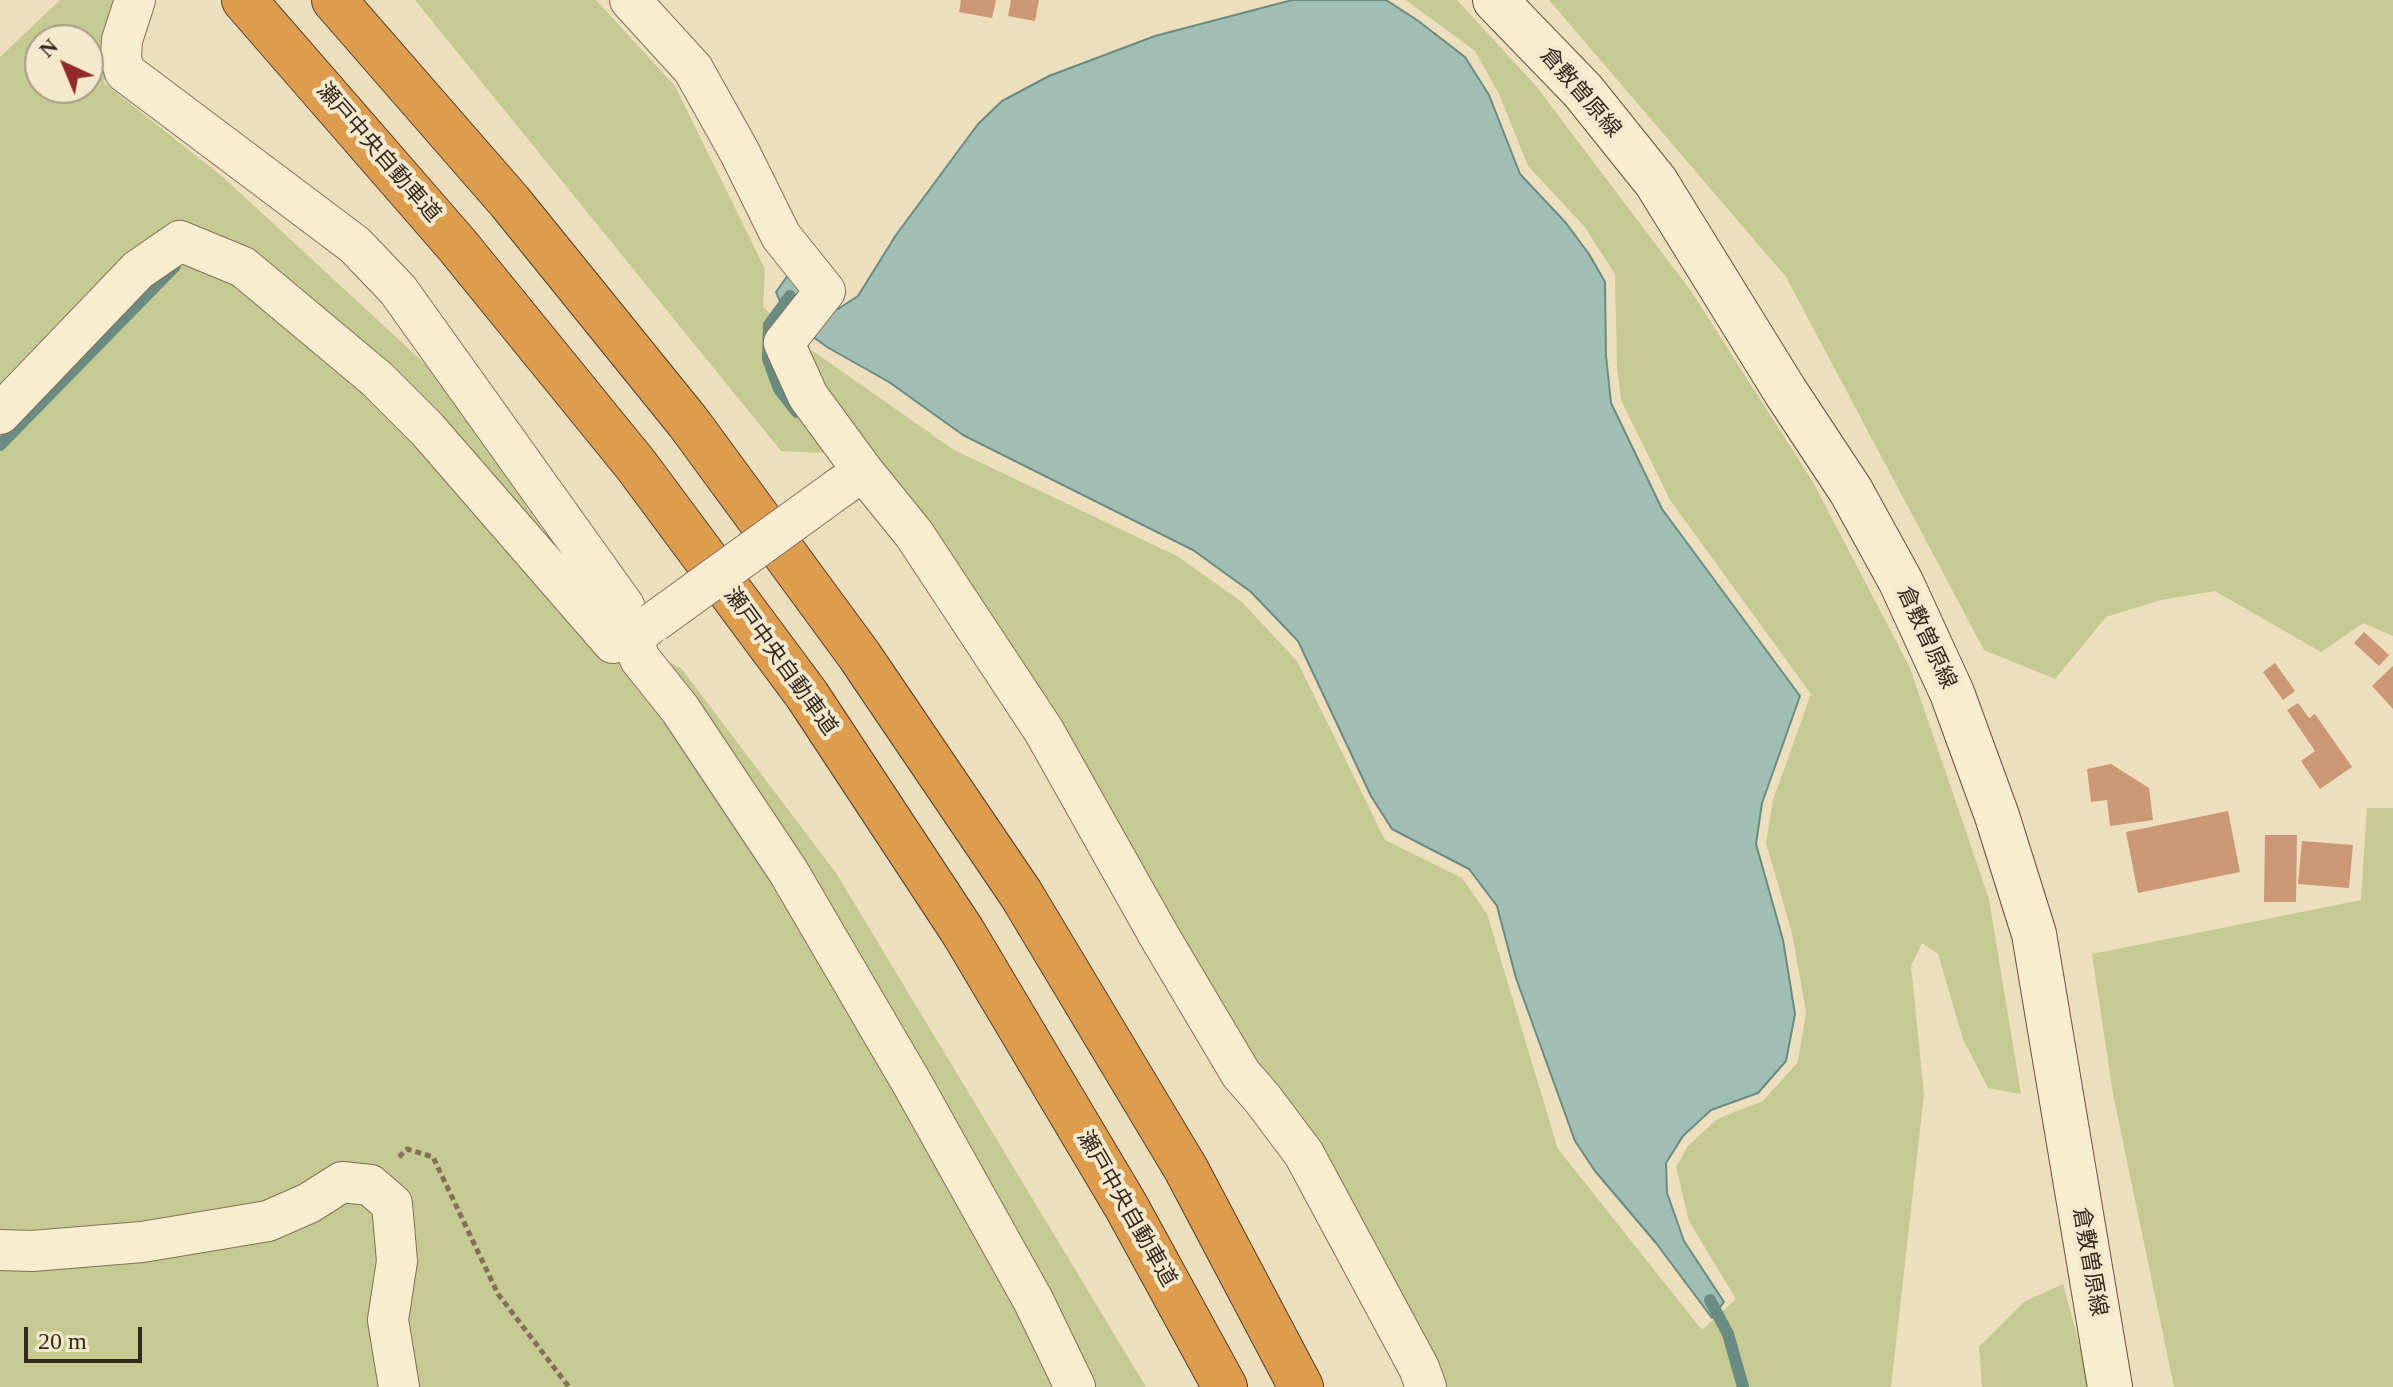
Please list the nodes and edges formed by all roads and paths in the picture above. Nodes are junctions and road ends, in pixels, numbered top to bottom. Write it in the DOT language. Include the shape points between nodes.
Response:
graph roads {
  1 [pos="135,0"];
  2 [pos="334,0"];
  3 [pos="630,0"];
  4 [pos="1495,0"];
  5 [pos="246,3"];
  6 [pos="0,414"];
  7 [pos="851,480"];
  8 [pos="643,631"];
  9 [pos="370,1185"];
  10 [pos="0,1250"];
  11 [pos="399,1387"];
  12 [pos="569,1387"];
  13 [pos="1075,1387"];
  14 [pos="1225,1387"];
  15 [pos="1301,1387"];
  16 [pos="1426,1387"];
  17 [pos="2110,1387"];
  1 -- 8 [label="street" via="122,40 125,72 355,245 398,290"];
  2 -- 15 [label="highway" via="510,202 688,422 859,655 1021,894 1186,1169"];
  3 -- 7 [label="street" via="693,69 781,236 825,291 784,343"];
  4 -- 17 [label="street, 倉敷曽原線" via="1583,91 1656,182 1851,491 1901,582 1952,693 2034,934"];
  5 -- 14 [label="highway, 瀬戸中央自動車道" via="457,245 636,465 807,695 963,932 1126,1206"];
  6 -- 8 [label="street" via="138,270 180,241 243,267 377,379 613,643"];
  7 -- 8 [label="street, bridge"];
  7 -- 16 [label="street" via="914,534 1044,731 1241,1074 1304,1154"];
  8 -- 13 [label="street" via="640,659 680,709 788,871 1033,1300"];
  9 -- 10 [label="street" via="342,1182 268,1221 142,1242"];
  9 -- 11 [label="street" via="392,1204 397,1261 388,1320"];
  9 -- 12 [label="path" via="407,1149 433,1157 498,1294"];
}
